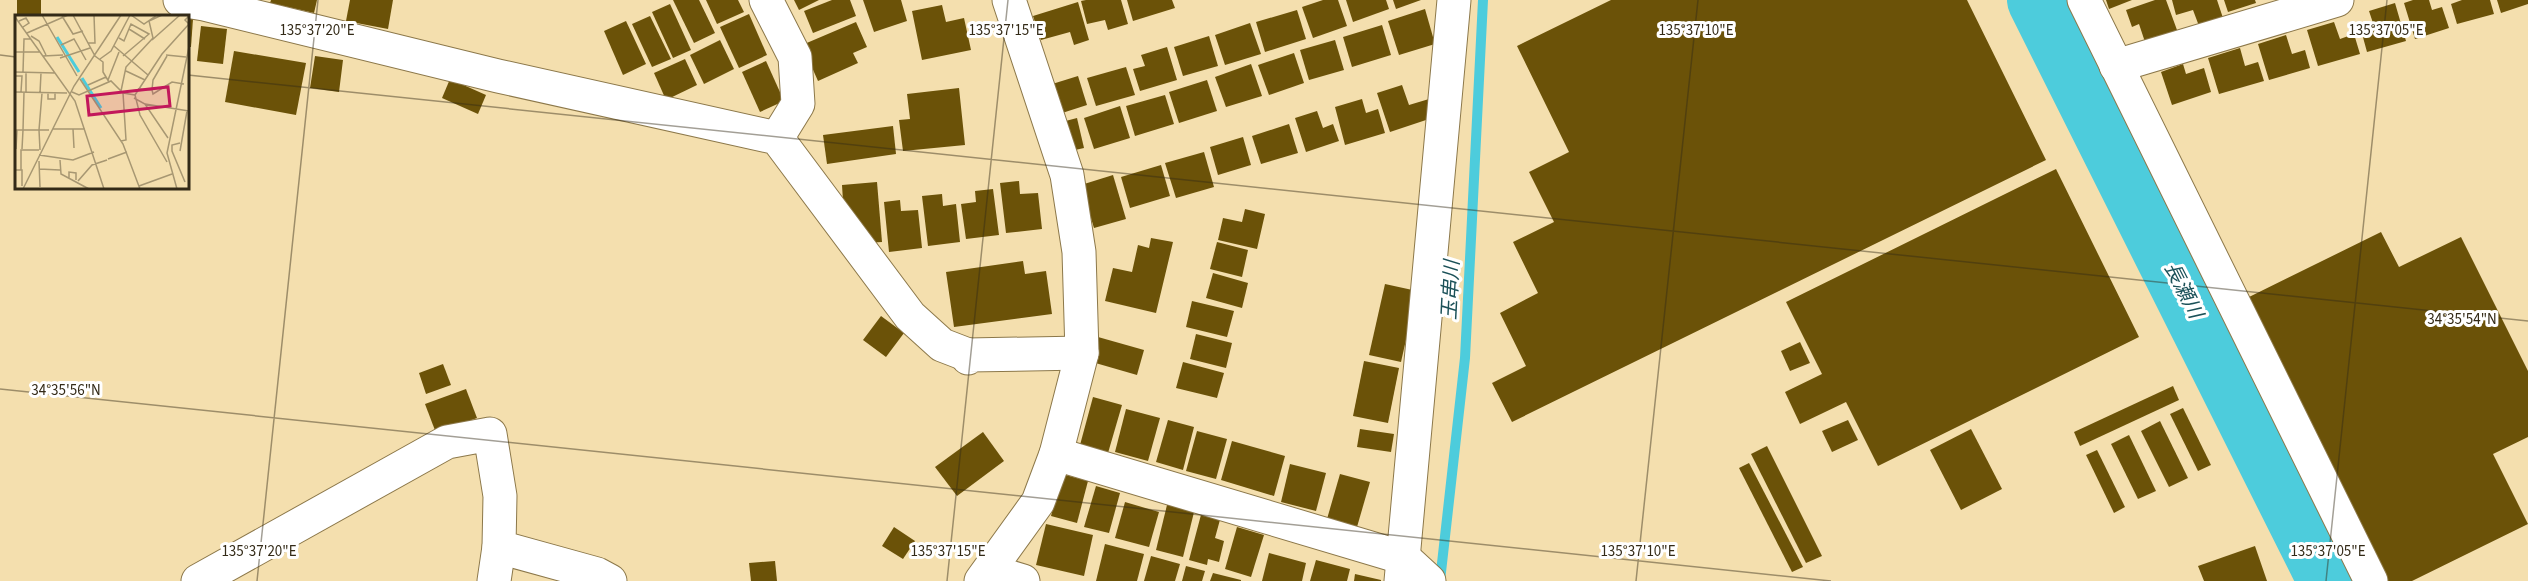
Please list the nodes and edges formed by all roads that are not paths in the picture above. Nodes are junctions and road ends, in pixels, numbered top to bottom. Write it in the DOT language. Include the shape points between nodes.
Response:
graph roads {
  1 [pos="180,0"];
  2 [pos="766,0"];
  3 [pos="1009,0"];
  4 [pos="1454,0"];
  5 [pos="2084,0"];
  6 [pos="2337,0"];
  7 [pos="2116,66"];
  8 [pos="777,138"];
  9 [pos="1082,353"];
  10 [pos="1056,454"];
  11 [pos="499,547"];
  12 [pos="1402,570"];
  13 [pos="986,576"];
  14 [pos="198,581"];
  15 [pos="494,581"];
  16 [pos="610,581"];
  17 [pos="1023,581"];
  18 [pos="1429,581"];
  19 [pos="2371,581"];
  1 -- 8 [label="street"];
  2 -- 8 [label="street" via="795,57 798,104"];
  3 -- 9 [label="street" via="1067,175 1079,252"];
  4 -- 12 [label="street"];
  5 -- 7 [label="street"];
  6 -- 7 [label="street"];
  7 -- 19 [label="street"];
  8 -- 9 [label="street" via="910,316 942,345 968,356"];
  9 -- 10 [label="street"];
  10 -- 12 [label="street"];
  10 -- 13 [label="street" via="1038,502"];
  11 -- 14 [label="street" via="500,496 490,434 447,442"];
  11 -- 15 [label="street"];
  11 -- 16 [label="street"];
  12 -- 18 [label="street"];
  13 -- 17 [label="street"];
}
